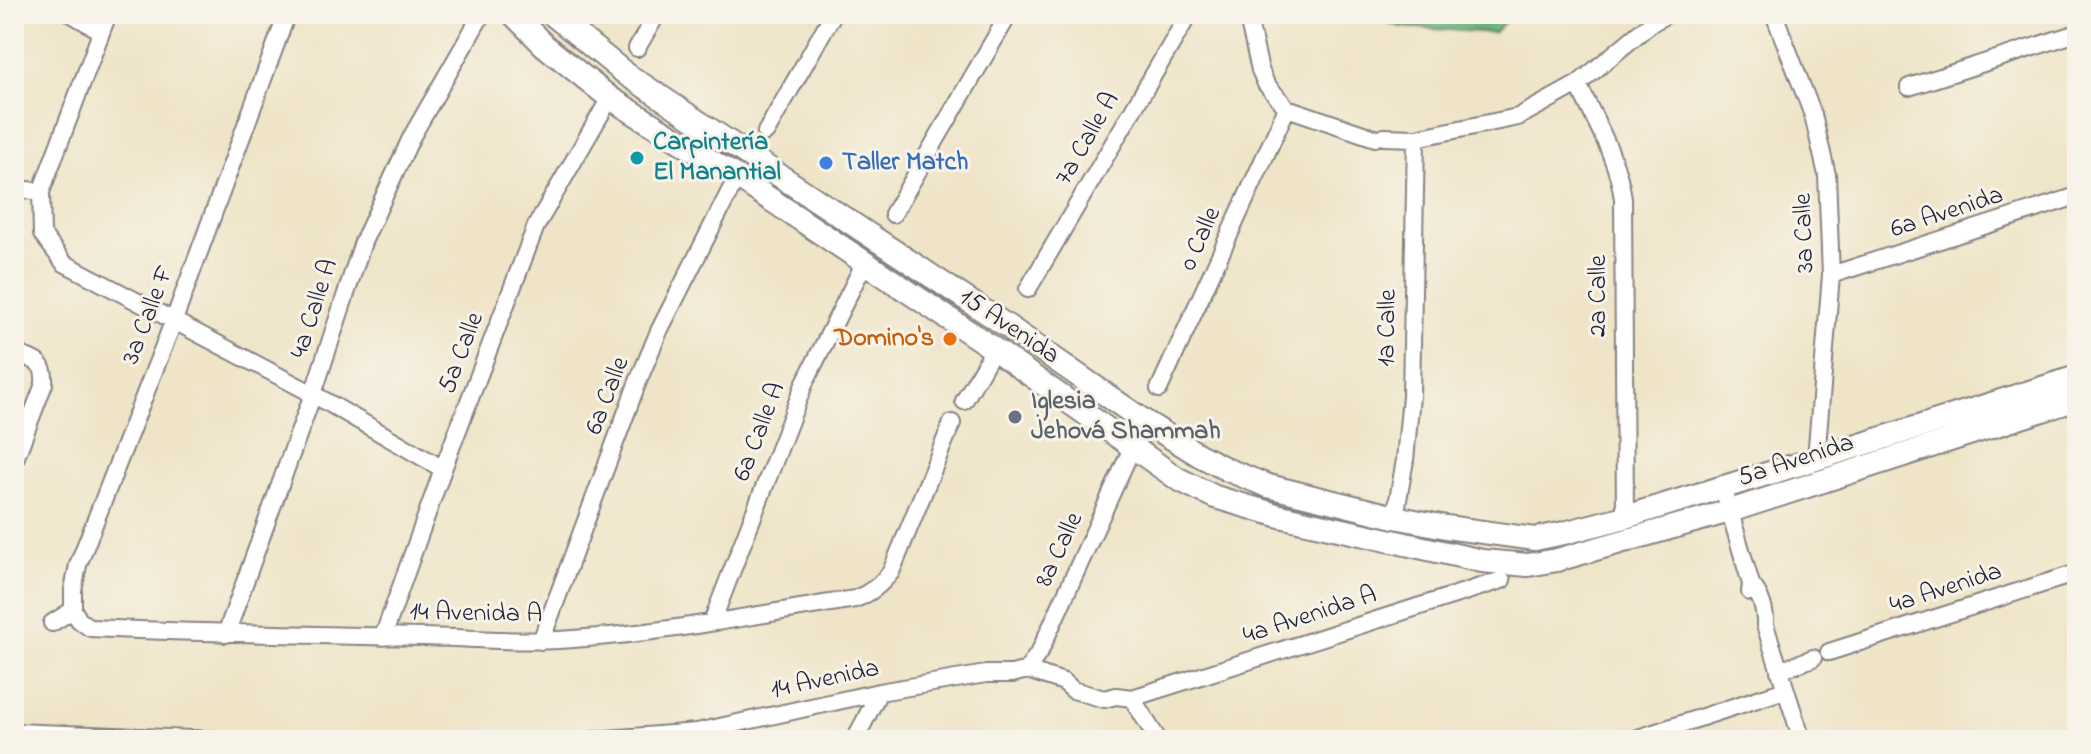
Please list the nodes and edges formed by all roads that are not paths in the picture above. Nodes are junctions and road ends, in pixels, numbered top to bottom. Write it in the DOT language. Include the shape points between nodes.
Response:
graph roads {
  1 [pos="72,14"];
  2 [pos="108,14"];
  3 [pos="287,14"];
  4 [pos="482,14"];
  5 [pos="513,14"];
  6 [pos="552,14"];
  7 [pos="657,14"];
  8 [pos="833,14"];
  9 [pos="1009,14"];
  10 [pos="1189,14"];
  11 [pos="1247,14"];
  12 [pos="1667,14"];
  13 [pos="1774,14"];
  14 [pos="101,31"];
  15 [pos="2077,33"];
  16 [pos="637,48"];
  17 [pos="1578,84"];
  18 [pos="1909,87"];
  19 [pos="610,98"];
  20 [pos="1287,108"];
  21 [pos="766,132"];
  22 [pos="1416,138"];
  23 [pos="737,177"];
  24 [pos="14,188"];
  25 [pos="41,192"];
  26 [pos="2077,196"];
  27 [pos="893,214"];
  28 [pos="864,264"];
  29 [pos="1831,275"];
  30 [pos="1028,289"];
  31 [pos="174,320"];
  32 [pos="994,349"];
  33 [pos="14,353"];
  34 [pos="2077,377"];
  35 [pos="1159,389"];
  36 [pos="313,394"];
  37 [pos="2077,399"];
  38 [pos="964,401"];
  39 [pos="952,423"];
  40 [pos="1132,448"];
  41 [pos="1816,459"];
  42 [pos="14,462"];
  43 [pos="443,469"];
  44 [pos="1723,488"];
  45 [pos="1730,511"];
  46 [pos="1395,517"];
  47 [pos="1625,517"];
  48 [pos="1535,539"];
  49 [pos="1528,565"];
  50 [pos="2077,573"];
  51 [pos="1502,580"];
  52 [pos="73,610"];
  53 [pos="712,622"];
  54 [pos="52,623"];
  55 [pos="226,634"];
  56 [pos="383,637"];
  57 [pos="541,641"];
  58 [pos="1829,652"];
  59 [pos="1813,658"];
  60 [pos="1027,670"];
  61 [pos="1779,671"];
  62 [pos="1785,690"];
  63 [pos="879,692"];
  64 [pos="1124,697"];
  65 [pos="14,732"];
  66 [pos="217,740"];
  67 [pos="594,740"];
  68 [pos="855,740"];
  69 [pos="1158,740"];
  70 [pos="1632,740"];
  71 [pos="1802,740"];
  1 -- 14 [label="street"];
  2 -- 14 [label="street"];
  3 -- 31 [label="street, 3a Calle F"];
  4 -- 36 [label="street, 4a Calle A" via="412,136 363,242"];
  5 -- 19 [label="main road, 15 Avenida"];
  6 -- 46 [label="main road, 15 Avenida" via="626,74 1199,455 1268,486"];
  7 -- 16 [label="street"];
  8 -- 21 [label="street"];
  9 -- 27 [label="street"];
  10 -- 30 [label="street, 7a Calle A"];
  11 -- 20 [label="street" via="1260,70"];
  12 -- 17 [label="street"];
  13 -- 29 [label="street, 3a Calle" via="1813,115 1827,175"];
  14 -- 25 [label="street"];
  15 -- 18 [label="street"];
  17 -- 22 [label="street" via="1518,117"];
  17 -- 47 [label="street, 2a Calle" via="1621,182"];
  19 -- 23 [label="main road, 15 Avenida"];
  19 -- 43 [label="street, 5a Calle" via="536,226"];
  20 -- 22 [label="street" via="1380,138"];
  20 -- 35 [label="street, 0 Calle"];
  22 -- 46 [label="street, 1a Calle" via="1411,396"];
  23 -- 28 [label="main road, 15 Avenida"];
  23 -- 57 [label="street, 6a Calle" via="648,357"];
  24 -- 25 [label="street"];
  25 -- 31 [label="street" via="42,234 64,263"];
  26 -- 29 [label="street, 6a Avenida"];
  28 -- 32 [label="main road, 15 Avenida"];
  28 -- 53 [label="street, 6a Calle A" via="805,382"];
  29 -- 41 [label="street, 3a Calle"];
  31 -- 36 [label="street"];
  31 -- 52 [label="street, 3a Calle F" via="78,565"];
  32 -- 38 [label="street"];
  32 -- 40 [label="main road, 15 Avenida"];
  33 -- 42 [label="street" via="39,362 45,372"];
  34 -- 41 [label="main road, 5a Avenida"];
  36 -- 43 [label="street"];
  36 -- 55 [label="street, 4a Calle A"];
  37 -- 45 [label="main road, 5a Avenida"];
  39 -- 53 [label="street, 14 Avenida A" via="895,563 880,586 855,599"];
  40 -- 49 [label="main road, 15 Avenida" via="1215,497 1482,561"];
  40 -- 60 [label="street, 8a Calle"];
  41 -- 44 [label="main road, 5a Avenida"];
  43 -- 56 [label="street, 5a Calle"];
  44 -- 45 [label="street"];
  44 -- 47 [label="main road, 5a Avenida"];
  45 -- 49 [label="main road, 5a Avenida"];
  45 -- 61 [label="street" via="1750,594"];
  46 -- 48 [label="main road, 15 Avenida"];
  47 -- 48 [label="main road, 5a Avenida"];
  50 -- 58 [label="street, 4a Avenida"];
  51 -- 64 [label="street, 4a Avenida A"];
  52 -- 54 [label="street"];
  52 -- 55 [label="street, 14 Avenida A" via="90,628"];
  53 -- 57 [label="street, 14 Avenida A"];
  55 -- 56 [label="street, 14 Avenida A"];
  56 -- 57 [label="street, 14 Avenida A"];
  59 -- 61 [label="street"];
  60 -- 63 [label="street, 14 Avenida"];
  60 -- 64 [label="street, 14 Avenida" via="1104,699"];
  61 -- 62 [label="street"];
  62 -- 70 [label="street"];
  62 -- 71 [label="street"];
  63 -- 67 [label="street, 14 Avenida" via="697,732"];
  63 -- 68 [label="street"];
  64 -- 69 [label="street"];
  65 -- 66 [label="street"];
}
